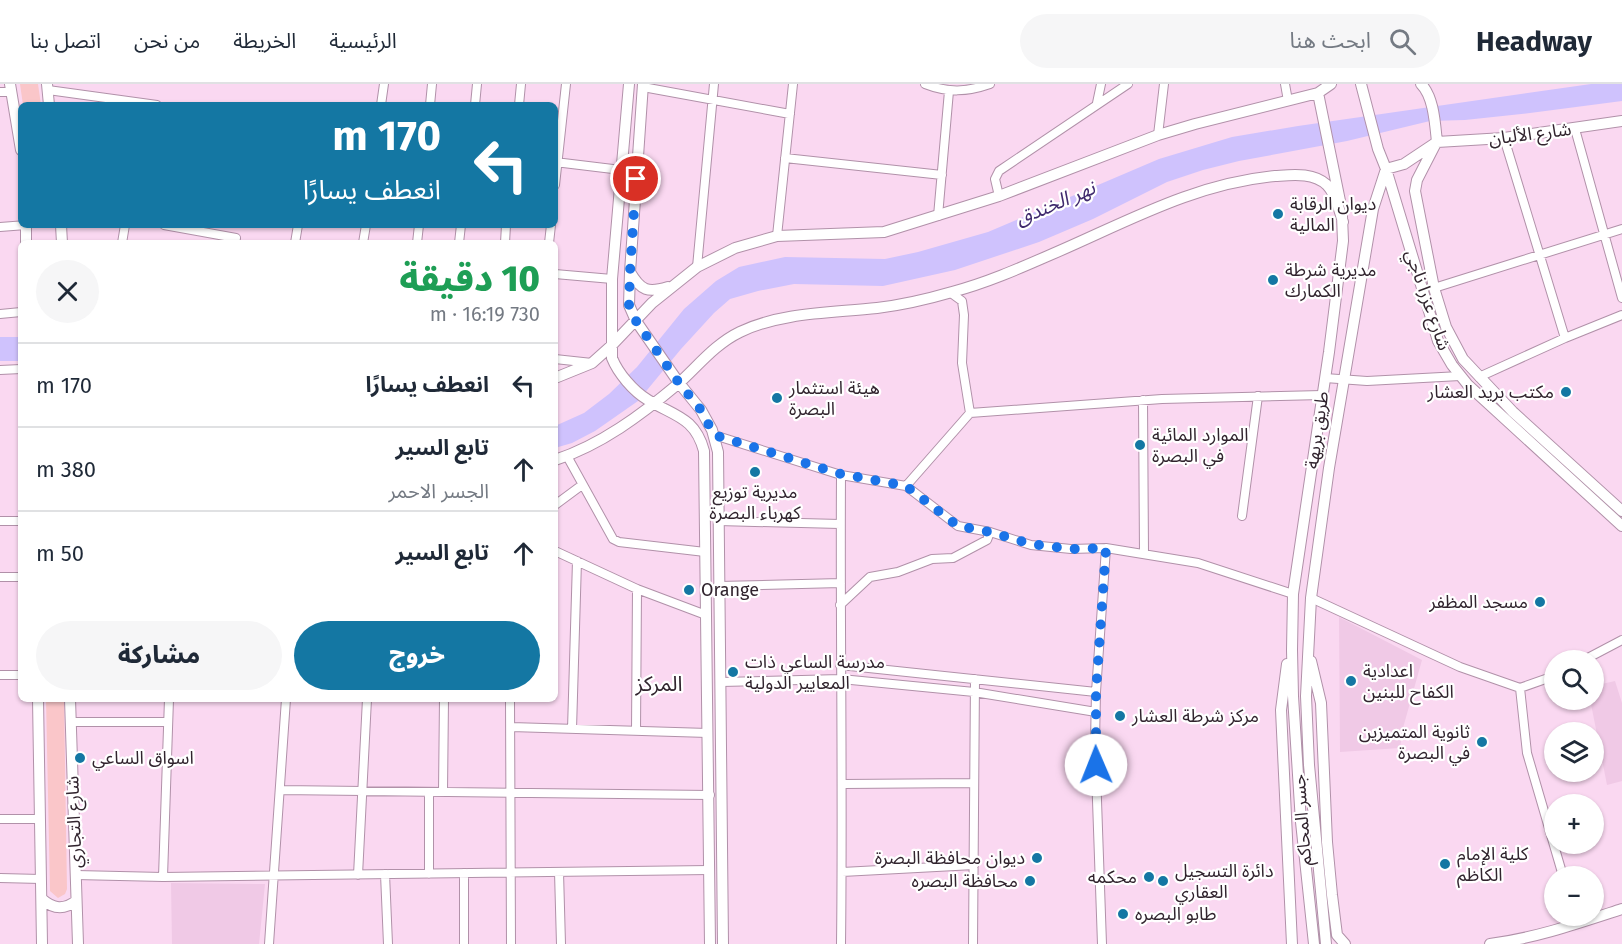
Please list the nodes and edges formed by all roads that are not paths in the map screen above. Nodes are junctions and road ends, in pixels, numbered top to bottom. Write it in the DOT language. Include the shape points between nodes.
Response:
graph roads {
  1 [pos="384,84"];
  2 [pos="432,84"];
  3 [pos="477,84"];
  4 [pos="521,84"];
  5 [pos="566,84"];
  6 [pos="629,84"];
  7 [pos="714,84"];
  8 [pos="793,84"];
  9 [pos="925,84"];
  10 [pos="991,84"];
  11 [pos="1101,84"];
  12 [pos="1128,84"];
  13 [pos="1164,84"];
  14 [pos="1286,84"];
  15 [pos="1331,84"];
  16 [pos="1361,84"];
  17 [pos="1421,84"];
  18 [pos="643,86"];
  19 [pos="48,87"];
  20 [pos="7,89"];
  21 [pos="949,92"];
  22 [pos="1318,93"];
  23 [pos="712,100"];
  24 [pos="1288,101"];
  25 [pos="49,102"];
  26 [pos="133,102"];
  27 [pos="381,102"];
  28 [pos="430,102"];
  29 [pos="475,102"];
  30 [pos="519,102"];
  31 [pos="1097,103"];
  32 [pos="789,114"];
  33 [pos="1622,121"];
  34 [pos="1575,129"];
  35 [pos="1158,135"];
  36 [pos="18,137"];
  37 [pos="1504,138"];
  38 [pos="1437,142"];
  39 [pos="558,146"];
  40 [pos="785,158"];
  41 [pos="558,162"];
  42 [pos="1386,169"];
  43 [pos="621,170"];
  44 [pos="942,175"];
  45 [pos="999,196"];
  46 [pos="938,216"];
  47 [pos="1343,222"];
  48 [pos="18,226"];
  49 [pos="0,227"];
  50 [pos="190,228"];
  51 [pos="1622,230"];
  52 [pos="1604,235"];
  53 [pos="777,236"];
  54 [pos="236,240"];
  55 [pos="1540,255"];
  56 [pos="697,267"];
  57 [pos="630,272"];
  58 [pos="558,274"];
  59 [pos="612,279"];
  60 [pos="674,285"];
  61 [pos="1434,288"];
  62 [pos="951,293"];
  63 [pos="1622,297"];
  64 [pos="18,312"];
  65 [pos="0,314"];
  66 [pos="1622,315"];
  67 [pos="636,321"];
  68 [pos="1565,338"];
  69 [pos="611,346"];
  70 [pos="558,359"];
  71 [pos="592,363"];
  72 [pos="18,369"];
  73 [pos="0,370"];
  74 [pos="1460,376"];
  75 [pos="558,377"];
  76 [pos="1479,377"];
  77 [pos="1325,378"];
  78 [pos="1344,380"];
  79 [pos="679,383"];
  80 [pos="1322,395"];
  81 [pos="1258,396"];
  82 [pos="650,400"];
  83 [pos="1143,400"];
  84 [pos="970,412"];
  85 [pos="714,435"];
  86 [pos="567,456"];
  87 [pos="558,459"];
  88 [pos="841,474"];
  89 [pos="582,485"];
  90 [pos="906,486"];
  91 [pos="558,503"];
  92 [pos="1622,511"];
  93 [pos="1242,516"];
  94 [pos="0,520"];
  95 [pos="18,521"];
  96 [pos="718,521"];
  97 [pos="840,524"];
  98 [pos="1622,526"];
  99 [pos="990,532"];
  100 [pos="718,547"];
  101 [pos="1106,548"];
  102 [pos="705,549"];
  103 [pos="558,553"];
  104 [pos="1144,554"];
  105 [pos="577,561"];
  106 [pos="0,577"];
  107 [pos="18,577"];
  108 [pos="841,583"];
  109 [pos="718,586"];
  110 [pos="637,589"];
  111 [pos="1293,594"];
  112 [pos="1311,597"];
  113 [pos="840,605"];
  114 [pos="706,615"];
  115 [pos="1622,640"];
  116 [pos="1308,649"];
  117 [pos="1292,650"];
  118 [pos="1603,650"];
  119 [pos="840,665"];
  120 [pos="0,675"];
  121 [pos="18,675"];
  122 [pos="841,679"];
  123 [pos="975,679"];
  124 [pos="1544,679"];
  125 [pos="707,682"];
  126 [pos="721,682"];
  127 [pos="1520,688"];
  128 [pos="974,692"];
  129 [pos="1096,692"];
  130 [pos="1293,696"];
  131 [pos="1306,696"];
  132 [pos="38,702"];
  133 [pos="70,702"];
  134 [pos="169,702"];
  135 [pos="286,702"];
  136 [pos="367,702"];
  137 [pos="444,702"];
  138 [pos="510,702"];
  139 [pos="1096,712"];
  140 [pos="72,722"];
  141 [pos="168,722"];
  142 [pos="511,727"];
  143 [pos="572,729"];
  144 [pos="636,731"];
  145 [pos="708,733"];
  146 [pos="974,783"];
  147 [pos="843,784"];
  148 [pos="280,790"];
  149 [pos="362,791"];
  150 [pos="429,792"];
  151 [pos="443,792"];
  152 [pos="511,793"];
  153 [pos="710,795"];
  154 [pos="0,819"];
  155 [pos="40,819"];
  156 [pos="974,865"];
  157 [pos="1560,866"];
  158 [pos="710,870"];
  159 [pos="511,872"];
  160 [pos="559,872"];
  161 [pos="842,872"];
  162 [pos="464,873"];
  163 [pos="274,874"];
  164 [pos="385,874"];
  165 [pos="429,874"];
  166 [pos="76,875"];
  167 [pos="358,875"];
  168 [pos="163,877"];
  169 [pos="0,878"];
  170 [pos="41,879"];
  171 [pos="42,899"];
  172 [pos="76,901"];
  173 [pos="1622,909"];
  174 [pos="1604,913"];
  175 [pos="1555,926"];
  176 [pos="42,944"];
  177 [pos="78,944"];
  178 [pos="269,944"];
  179 [pos="388,944"];
  180 [pos="464,944"];
  181 [pos="510,944"];
  182 [pos="561,944"];
  183 [pos="710,944"];
  184 [pos="723,944"];
  185 [pos="841,944"];
  186 [pos="973,944"];
  187 [pos="1102,944"];
  188 [pos="1292,944"];
  189 [pos="1314,944"];
  190 [pos="1326,944"];
  191 [pos="1345,944"];
  192 [pos="1491,944"];
  1 -- 27 [label="street"];
  2 -- 28 [label="street"];
  3 -- 29 [label="street"];
  4 -- 30 [label="street"];
  5 -- 39 [label="street"];
  6 -- 43 [label="main road"];
  7 -- 23 [label="street"];
  8 -- 32 [label="street"];
  9 -- 21 [label="street"];
  10 -- 21 [label="street"];
  11 -- 31 [label="street"];
  12 -- 31 [label="street"];
  13 -- 35 [label="street"];
  14 -- 24 [label="street"];
  15 -- 22 [label="main road"];
  16 -- 42 [label="main road, شارع عزرا ناجي"];
  17 -- 38 [label="main road" via="1428,94"];
  18 -- 23 [label="street"];
  18 -- 57 [label="main road"];
  19 -- 25 [label="main road"];
  19 -- 26 [label="street"];
  20 -- 36 [label="main road"];
  21 -- 44 [label="street"];
  22 -- 24 [label="main road"];
  22 -- 47 [label="main road, طريق بريهة"];
  23 -- 32 [label="street"];
  23 -- 56 [label="street"];
  24 -- 35 [label="main road"];
  31 -- 45 [label="street" via="997,173"];
  32 -- 40 [label="street"];
  33 -- 34 [label="main road, شارع الألبان"];
  34 -- 37 [label="main road, شارع الألبان"];
  34 -- 52 [label="street"];
  35 -- 45 [label="main road"];
  37 -- 38 [label="main road, شارع الألبان"];
  37 -- 55 [label="street"];
  38 -- 42 [label="main road" via="1404,164"];
  38 -- 61 [label="main road, شارع عزرا ناجي" via="1414,191"];
  40 -- 44 [label="street"];
  40 -- 53 [label="street"];
  41 -- 43 [label="street"];
  42 -- 74 [label="main road, شارع عزرا ناجي" via="1438,341"];
  42 -- 78 [label="main road, طريق بريهة" via="1372,217"];
  43 -- 59 [label="main road"];
  44 -- 46 [label="street"];
  45 -- 46 [label="main road"];
  46 -- 53 [label="main road" via="884,232"];
  47 -- 62 [label="main road" via="1333,193 1317,179 1295,174 1254,178 1181,197 1048,256"];
  47 -- 77 [label="main road, طريق بريهة"];
  48 -- 49 [label="street"];
  50 -- 54 [label="street"];
  51 -- 52 [label="street"];
  52 -- 55 [label="street"];
  52 -- 63 [label="street"];
  53 -- 56 [label="main road" via="735,248"];
  55 -- 61 [label="street"];
  55 -- 68 [label="street"];
  56 -- 60 [label="main road"];
  57 -- 60 [label="main road" via="641,288 651,292"];
  57 -- 67 [label="main road" via="629,305"];
  58 -- 59 [label="street"];
  59 -- 69 [label="main road"];
  60 -- 67 [label="main road"];
  61 -- 76 [label="main road, شارع عزرا ناجي" via="1450,336"];
  62 -- 79 [label="main road" via="881,308 799,316 756,325 719,345"];
  62 -- 84 [label="street" via="962,302 962,363"];
  64 -- 65 [label="street"];
  66 -- 68 [label="street"];
  67 -- 69 [label="main road"];
  67 -- 79 [label="main road"];
  68 -- 76 [label="street"];
  69 -- 71 [label="main road"];
  69 -- 82 [label="main road" via="617,370"];
  70 -- 71 [label="street"];
  71 -- 75 [label="main road"];
  72 -- 73 [label="street"];
  74 -- 78 [label="street"];
  74 -- 98 [label="main road, شارع عزرا ناجي"];
  76 -- 92 [label="main road, شارع عزرا ناجي"];
  77 -- 78 [label="street"];
  77 -- 80 [label="main road, طريق بريهة"];
  78 -- 112 [label="main road, طريق بريهة"];
  79 -- 82 [label="main road"];
  79 -- 85 [label="main road" via="701,410"];
  80 -- 81 [label="street"];
  80 -- 111 [label="main road, طريق بريهة"];
  81 -- 83 [label="street"];
  81 -- 93 [label="street"];
  82 -- 86 [label="main road" via="617,430"];
  82 -- 102 [label="main road" via="686,420 701,441"];
  83 -- 84 [label="street"];
  83 -- 104 [label="street"];
  84 -- 90 [label="street"];
  85 -- 88 [label="street"];
  85 -- 96 [label="main road" via="718,452"];
  86 -- 87 [label="main road"];
  86 -- 89 [label="street"];
  88 -- 90 [label="street"];
  88 -- 97 [label="street"];
  89 -- 91 [label="street"];
  89 -- 102 [label="street" via="613,539"];
  90 -- 99 [label="street" via="958,526"];
  94 -- 95 [label="street"];
  96 -- 97 [label="street"];
  96 -- 100 [label="main road"];
  97 -- 108 [label="street"];
  99 -- 101 [label="street" via="1031,544"];
  99 -- 113 [label="street" via="987,540 952,558 870,577"];
  100 -- 102 [label="main road"];
  100 -- 109 [label="main road"];
  101 -- 104 [label="street"];
  101 -- 129 [label="street"];
  102 -- 114 [label="main road"];
  103 -- 105 [label="street"];
  104 -- 111 [label="street" via="1198,563"];
  105 -- 110 [label="street"];
  105 -- 143 [label="street"];
  106 -- 107 [label="street"];
  108 -- 109 [label="street"];
  108 -- 113 [label="street"];
  109 -- 126 [label="main road"];
  110 -- 114 [label="street"];
  110 -- 144 [label="street"];
  111 -- 117 [label="main road, طريق بريهة"];
  112 -- 116 [label="main road, طريق بريهة"];
  112 -- 127 [label="street" via="1460,667"];
  113 -- 119 [label="street"];
  114 -- 125 [label="main road"];
  115 -- 118 [label="street"];
  116 -- 131 [label="main road, طريق بريهة"];
  116 -- 191 [label="main road" via="1321,703 1327,843 1337,935"];
  117 -- 130 [label="main road, طريق بريهة"];
  117 -- 188 [label="main road" via="1281,710"];
  119 -- 122 [label="street"];
  119 -- 123 [label="street"];
  120 -- 121 [label="street"];
  122 -- 126 [label="street"];
  122 -- 128 [label="street"];
  122 -- 147 [label="street"];
  123 -- 128 [label="street"];
  123 -- 129 [label="street"];
  124 -- 127 [label="street"];
  125 -- 126 [label="main road"];
  125 -- 145 [label="main road"];
  126 -- 184 [label="main road"];
  127 -- 157 [label="street" via="1527,753"];
  128 -- 139 [label="street"];
  128 -- 146 [label="street"];
  129 -- 139 [label="street"];
  130 -- 189 [label="main road, جسر المحاكم"];
  131 -- 190 [label="main road, جسر المحاكم"];
  132 -- 155 [label="main road, شارع التجاري"];
  133 -- 140 [label="main road, شارع التجاري"];
  134 -- 141 [label="street"];
  135 -- 148 [label="street"];
  136 -- 149 [label="street"];
  137 -- 151 [label="street"];
  138 -- 142 [label="street"];
  139 -- 187 [label="street"];
  140 -- 141 [label="street"];
  140 -- 166 [label="main road, شارع التجاري"];
  141 -- 168 [label="street"];
  142 -- 143 [label="street"];
  142 -- 152 [label="street"];
  143 -- 144 [label="street"];
  144 -- 145 [label="street"];
  145 -- 153 [label="main road"];
  146 -- 147 [label="street"];
  146 -- 156 [label="street"];
  147 -- 161 [label="street"];
  148 -- 149 [label="street"];
  148 -- 163 [label="street"];
  149 -- 150 [label="street"];
  149 -- 167 [label="street"];
  150 -- 151 [label="street"];
  150 -- 165 [label="street"];
  151 -- 152 [label="street"];
  152 -- 153 [label="street"];
  152 -- 159 [label="street"];
  153 -- 158 [label="main road"];
  154 -- 155 [label="street"];
  155 -- 170 [label="main road, شارع التجاري"];
  156 -- 161 [label="street"];
  156 -- 186 [label="street"];
  158 -- 160 [label="street"];
  158 -- 183 [label="main road"];
  159 -- 160 [label="street"];
  159 -- 162 [label="street"];
  159 -- 181 [label="street"];
  160 -- 182 [label="street"];
  161 -- 185 [label="street"];
  162 -- 165 [label="street"];
  162 -- 180 [label="street"];
  163 -- 167 [label="street"];
  163 -- 168 [label="street"];
  163 -- 178 [label="street"];
  164 -- 165 [label="street"];
  164 -- 167 [label="street"];
  164 -- 179 [label="street"];
  166 -- 168 [label="street"];
  166 -- 172 [label="main road, شارع التجاري"];
  169 -- 170 [label="street"];
  170 -- 171 [label="main road, شارع التجاري"];
  171 -- 172 [label="main road" via="59,908"];
  171 -- 176 [label="main road, شارع التجاري"];
  172 -- 177 [label="main road, شارع التجاري"];
  173 -- 174 [label="main road"];
  175 -- 192 [label="main road"];
}
